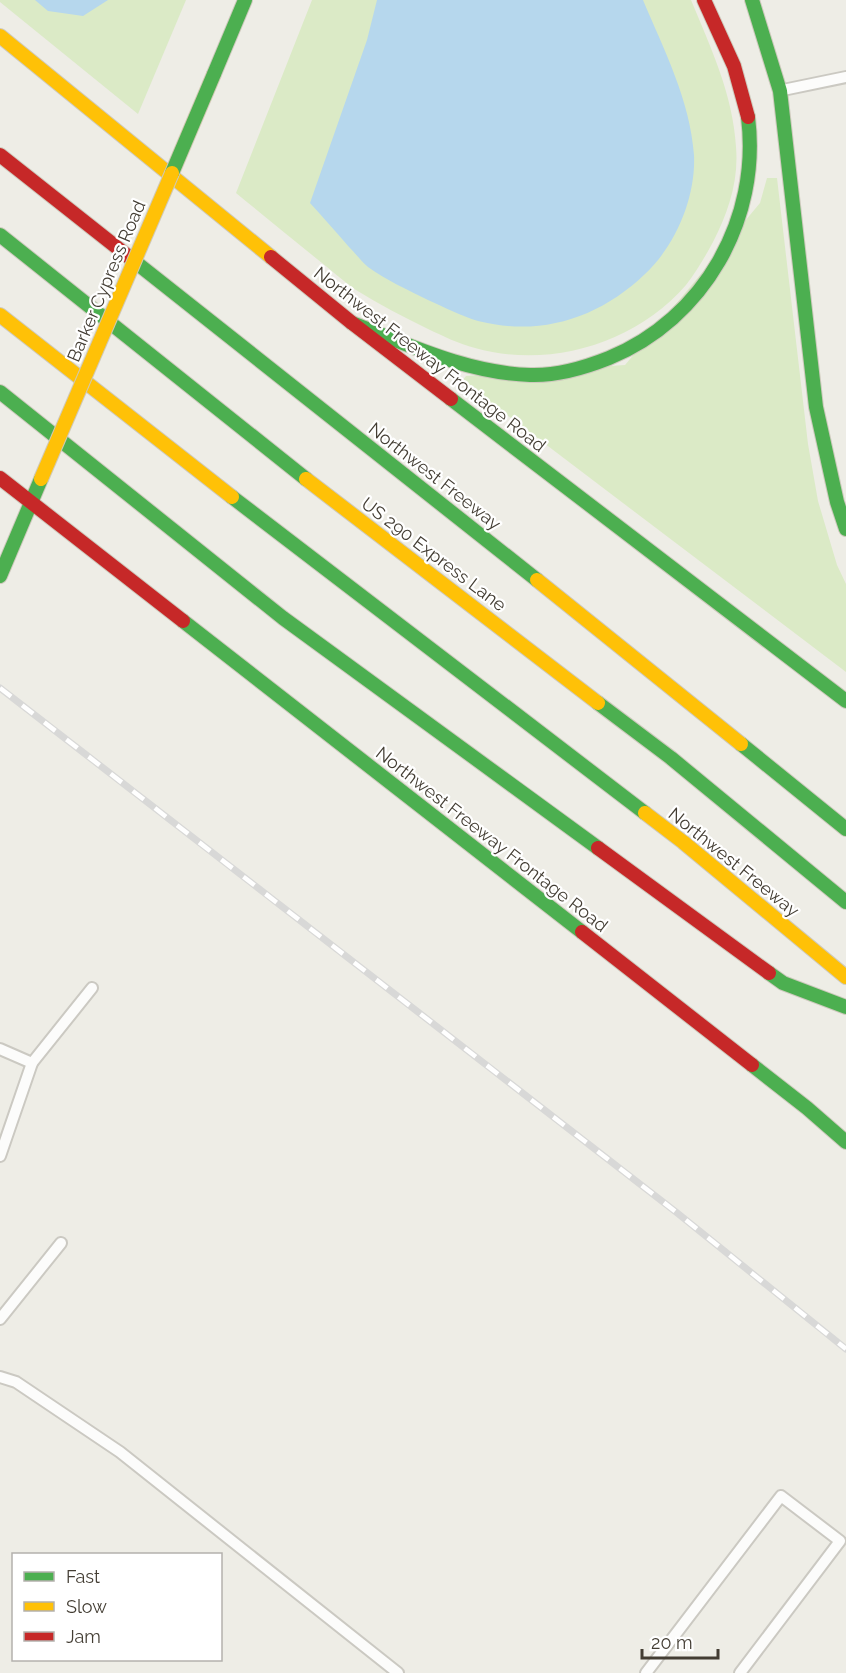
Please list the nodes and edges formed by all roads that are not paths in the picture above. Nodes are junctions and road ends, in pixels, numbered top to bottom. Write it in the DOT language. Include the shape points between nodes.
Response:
graph roads {
  1 [pos="245,0"];
  2 [pos="704,0"];
  3 [pos="753,0"];
  4 [pos="0,36"];
  5 [pos="846,76"];
  6 [pos="780,91"];
  7 [pos="0,155"];
  8 [pos="0,235"];
  9 [pos="0,315"];
  10 [pos="352,323"];
  11 [pos="0,392"];
  12 [pos="0,478"];
  13 [pos="30,502"];
  14 [pos="846,529"];
  15 [pos="0,576"];
  16 [pos="846,701"];
  17 [pos="846,829"];
  18 [pos="846,902"];
  19 [pos="846,977"];
  20 [pos="92,988"];
  21 [pos="846,1007"];
  22 [pos="0,1049"];
  23 [pos="32,1063"];
  24 [pos="846,1142"];
  25 [pos="0,1156"];
  26 [pos="61,1242"];
  27 [pos="0,1319"];
  28 [pos="0,1377"];
  29 [pos="398,1673"];
  30 [pos="646,1673"];
  31 [pos="740,1673"];
  1 -- 13 [label="main road, Barker Cypress Road, bridge"];
  2 -- 10 [label="main road" via="740,83 750,135 749,178 742,213 722,261 692,303 673,321 629,351 605,361 559,373 532,375 489,371 455,362"];
  3 -- 6 [label="main road"];
  4 -- 10 [label="main road, Northwest Freeway Frontage Road"];
  5 -- 6 [label="lane"];
  6 -- 14 [label="main road" via="816,407"];
  7 -- 17 [label="main road, Northwest Freeway"];
  8 -- 18 [label="main road, US 290 Express Lane" via="313,484 671,758"];
  9 -- 19 [label="main road, Northwest Freeway" via="683,842"];
  10 -- 16 [label="main road, Northwest Freeway Frontage Road"];
  11 -- 21 [label="main road" via="284,618 773,976"];
  12 -- 13 [label="main road, Northwest Freeway Frontage Road"];
  13 -- 15 [label="main road, Barker Cypress Road"];
  13 -- 24 [label="main road, Northwest Freeway Frontage Road"];
  20 -- 23 [label="lane"];
  22 -- 23 [label="lane"];
  23 -- 25 [label="lane"];
  26 -- 27 [label="lane"];
  28 -- 29 [label="lane" via="16,1382 120,1452"];
  30 -- 31 [label="lane" via="781,1496 840,1541"];
}
